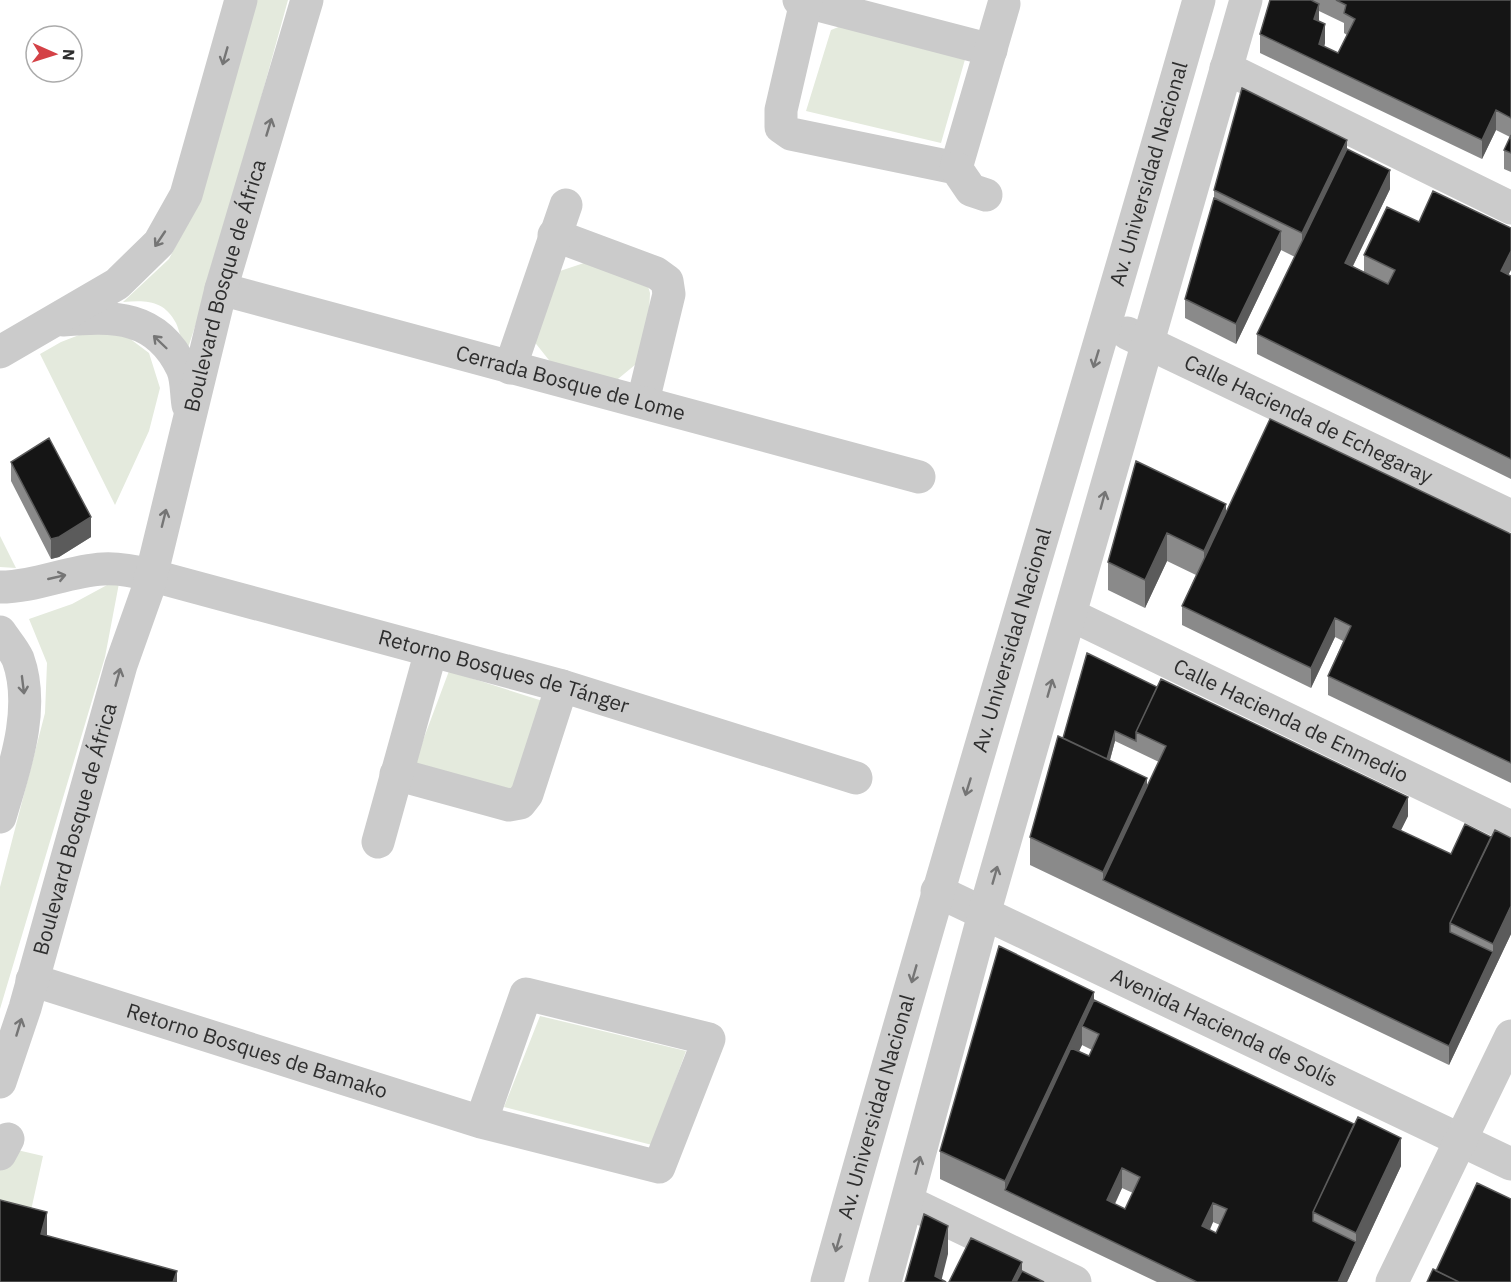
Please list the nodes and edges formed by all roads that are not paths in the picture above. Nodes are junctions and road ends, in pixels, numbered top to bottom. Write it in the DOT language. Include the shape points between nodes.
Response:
graph roads {
  1 [pos="241,0"];
  2 [pos="307,0"];
  3 [pos="1199,0"];
  4 [pos="1246,0"];
  5 [pos="803,1"];
  6 [pos="1004,3"];
  7 [pos="991,50"];
  8 [pos="1226,68"];
  9 [pos="956,168"];
  10 [pos="986,195"];
  11 [pos="566,205"];
  12 [pos="1511,208"];
  13 [pos="554,236"];
  14 [pos="221,289"];
  15 [pos="58,321"];
  16 [pos="1106,325"];
  17 [pos="1147,340"];
  18 [pos="0,352"];
  19 [pos="510,368"];
  20 [pos="643,401"];
  21 [pos="189,413"];
  22 [pos="918,477"];
  23 [pos="1511,516"];
  24 [pos="150,574"];
  25 [pos="0,586"];
  26 [pos="1071,615"];
  27 [pos="0,632"];
  28 [pos="431,651"];
  29 [pos="562,686"];
  30 [pos="396,774"];
  31 [pos="855,778"];
  32 [pos="0,817"];
  33 [pos="1511,827"];
  34 [pos="378,842"];
  35 [pos="937,891"];
  36 [pos="984,914"];
  37 [pos="32,980"];
  38 [pos="1511,1036"];
  39 [pos="0,1082"];
  40 [pos="481,1122"];
  41 [pos="1461,1140"];
  42 [pos="1511,1164"];
  43 [pos="908,1202"];
  44 [pos="827,1282"];
  45 [pos="885,1282"];
  46 [pos="1075,1282"];
  47 [pos="1392,1282"];
  1 -- 15 [label="street, one-way" via="186,195 159,243 117,285"];
  14 -- 2 [label="street, Boulevard Bosque de África, one-way"];
  3 -- 16 [label="street, Av. Universidad Nacional"];
  4 -- 8 [label="street, Av. Universidad Nacional"];
  5 -- 7 [label="street"];
  5 -- 9 [label="street" via="781,127 791,134"];
  6 -- 7 [label="street"];
  7 -- 9 [label="street"];
  8 -- 12 [label="street"];
  8 -- 17 [label="street, Av. Universidad Nacional"];
  9 -- 10 [label="street" via="971,190"];
  11 -- 13 [label="street"];
  13 -- 19 [label="street"];
  13 -- 20 [label="street" via="656,273 667,281 669,294"];
  14 -- 19 [label="street, Cerrada Bosque de Lome"];
  14 -- 21 [label="street, Boulevard Bosque de África"];
  15 -- 18 [label="street"];
  21 -- 15 [label="street, one-way" via="182,369 162,340 132,321 99,317"];
  16 -- 17 [label="street, Calle Hacienda de Echegaray"];
  16 -- 35 [label="street, Av. Universidad Nacional, one-way"];
  17 -- 23 [label="street, Calle Hacienda de Echegaray"];
  26 -- 17 [label="street, Av. Universidad Nacional, one-way"];
  19 -- 20 [label="street, Cerrada Bosque de Lome"];
  20 -- 22 [label="street, Cerrada Bosque de Lome"];
  24 -- 21 [label="street, Boulevard Bosque de África, one-way"];
  25 -- 24 [label="street, one-way" via="19,587 101,569"];
  24 -- 28 [label="street, Retorno Bosques de Tánger"];
  37 -- 24 [label="street, Boulevard Bosque de África, one-way"];
  26 -- 33 [label="street, Calle Hacienda de Enmedio"];
  36 -- 26 [label="street, Av. Universidad Nacional, one-way"];
  27 -- 32 [label="street, one-way" via="17,657 24,684 20,732"];
  28 -- 29 [label="street, Retorno Bosques de Tánger"];
  28 -- 30 [label="street"];
  29 -- 30 [label="street" via="527,794 520,803 509,805"];
  29 -- 31 [label="street, Retorno Bosques de Tánger"];
  30 -- 34 [label="street"];
  35 -- 36 [label="street, Avenida Hacienda de Solís"];
  35 -- 44 [label="street, Av. Universidad Nacional, one-way"];
  36 -- 41 [label="street, Avenida Hacienda de Solís"];
  43 -- 36 [label="street, Av. Universidad Nacional, one-way"];
  39 -- 37 [label="street, Boulevard Bosque de África, one-way"];
  37 -- 40 [label="street, Retorno Bosques de Bamako"];
  38 -- 41 [label="street"];
  40 -- 40 [label="street, Retorno Bosques de Bamako" via="659,1167 709,1039 525,994"];
  41 -- 42 [label="street, Avenida Hacienda de Solís"];
  41 -- 47 [label="street"];
  43 -- 45 [label="street, Av. Universidad Nacional"];
  43 -- 46 [label="street"];
}
